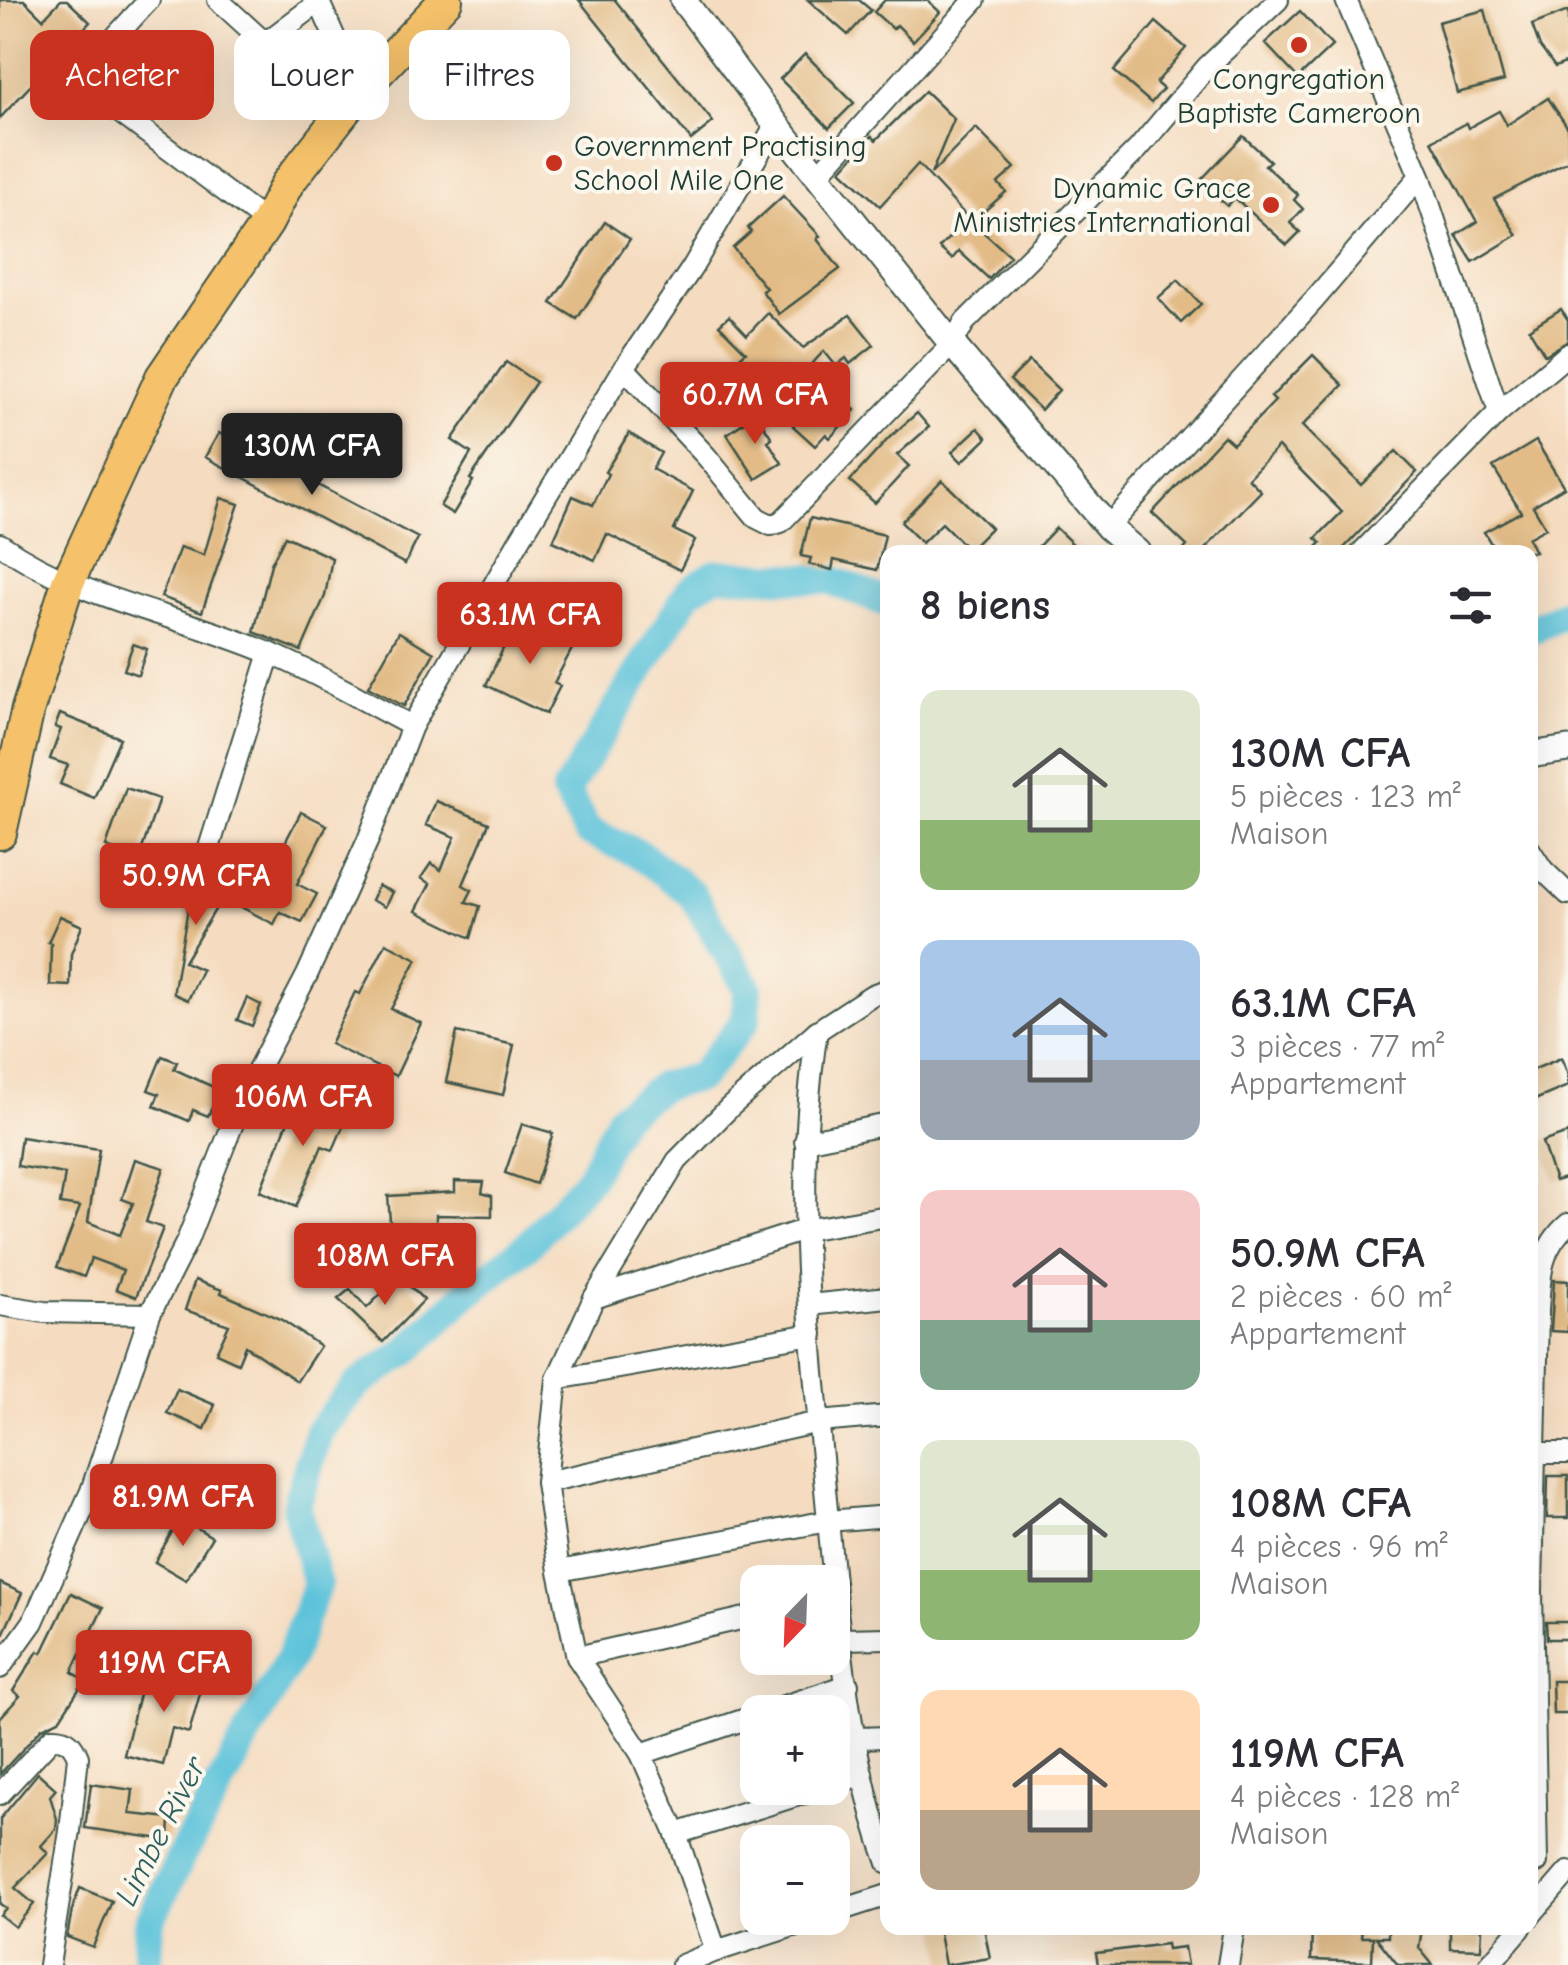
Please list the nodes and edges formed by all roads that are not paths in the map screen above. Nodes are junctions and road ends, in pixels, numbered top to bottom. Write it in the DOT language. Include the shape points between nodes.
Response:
graph roads {
  1 [pos="150,0"];
  2 [pos="218,0"];
  3 [pos="446,0"];
  4 [pos="683,0"];
  5 [pos="976,0"];
  6 [pos="1278,0"];
  7 [pos="1346,0"];
  8 [pos="251,30"];
  9 [pos="283,30"];
  10 [pos="331,30"];
  11 [pos="389,60"];
  12 [pos="337,120"];
  13 [pos="776,124"];
  14 [pos="817,176"];
  15 [pos="1420,176"];
  16 [pos="267,224"];
  17 [pos="952,344"];
  18 [pos="1568,354"];
  19 [pos="624,368"];
  20 [pos="1499,412"];
  21 [pos="1108,527"];
  22 [pos="0,544"];
  23 [pos="1129,545"];
  24 [pos="1369,545"];
  25 [pos="68,582"];
  26 [pos="270,653"];
  27 [pos="412,726"];
  28 [pos="1568,749"];
  29 [pos="1538,754"];
  30 [pos="0,833"];
  31 [pos="209,848"];
  32 [pos="1538,862"];
  33 [pos="1568,894"];
  34 [pos="880,992"];
  35 [pos="818,1031"];
  36 [pos="880,1126"];
  37 [pos="805,1141"];
  38 [pos="880,1217"];
  39 [pos="1568,1224"];
  40 [pos="804,1230"];
  41 [pos="594,1298"];
  42 [pos="880,1298"];
  43 [pos="0,1305"];
  44 [pos="809,1305"];
  45 [pos="150,1314"];
  46 [pos="812,1334"];
  47 [pos="1538,1337"];
  48 [pos="556,1379"];
  49 [pos="880,1417"];
  50 [pos="819,1422"];
  51 [pos="1538,1453"];
  52 [pos="1568,1453"];
  53 [pos="546,1482"];
  54 [pos="880,1517"];
  55 [pos="828,1521"];
  56 [pos="831,1565"];
  57 [pos="559,1571"];
  58 [pos="740,1619"];
  59 [pos="880,1638"];
  60 [pos="850,1639"];
  61 [pos="577,1657"];
  62 [pos="0,1668"];
  63 [pos="847,1675"];
  64 [pos="848,1685"];
  65 [pos="818,1695"];
  66 [pos="740,1721"];
  67 [pos="880,1736"];
  68 [pos="856,1738"];
  69 [pos="641,1754"];
  70 [pos="862,1775"];
  71 [pos="850,1779"];
  72 [pos="0,1794"];
  73 [pos="767,1805"];
  74 [pos="676,1834"];
  75 [pos="880,1843"];
  76 [pos="1538,1862"];
  77 [pos="1568,1870"];
  78 [pos="880,1898"];
  79 [pos="1538,1906"];
  80 [pos="850,1907"];
  81 [pos="764,1935"];
  82 [pos="1233,1935"];
  83 [pos="1514,1935"];
  84 [pos="716,1950"];
  85 [pos="49,1965"];
  86 [pos="682,1965"];
  87 [pos="1228,1965"];
  88 [pos="1488,1965"];
  1 -- 16 [label="street" via="96,58 112,106"];
  2 -- 8 [label="street"];
  3 -- 11 [label="highway"];
  4 -- 13 [label="street"];
  5 -- 14 [label="street"];
  6 -- 17 [label="street" via="965,322"];
  7 -- 15 [label="street"];
  9 -- 10 [label="street" via="319,2"];
  12 -- 16 [label="highway" via="287,184"];
  13 -- 14 [label="street"];
  13 -- 19 [label="street"];
  14 -- 17 [label="street"];
  15 -- 20 [label="street"];
  15 -- 21 [label="street"];
  16 -- 25 [label="highway" via="162,377"];
  17 -- 19 [label="street" via="791,513 771,526"];
  17 -- 21 [label="street"];
  18 -- 20 [label="street"];
  19 -- 27 [label="street"];
  20 -- 24 [label="street"];
  21 -- 23 [label="street"];
  22 -- 25 [label="street"];
  25 -- 26 [label="street"];
  25 -- 30 [label="highway" via="28,708"];
  26 -- 27 [label="street"];
  26 -- 31 [label="street"];
  27 -- 45 [label="street" via="360,856 242,1100"];
  28 -- 29 [label="street"];
  32 -- 33 [label="street"];
  34 -- 35 [label="street"];
  35 -- 37 [label="street"];
  35 -- 41 [label="street" via="677,1161"];
  36 -- 37 [label="street"];
  37 -- 40 [label="street"];
  38 -- 40 [label="street"];
  39 -- 47 [label="street" via="1546,1248"];
  40 -- 41 [label="street"];
  40 -- 44 [label="street"];
  41 -- 48 [label="street"];
  42 -- 44 [label="street"];
  43 -- 45 [label="street"];
  44 -- 46 [label="street"];
  45 -- 62 [label="street" via="91,1490 32,1622"];
  46 -- 48 [label="street"];
  46 -- 50 [label="street"];
  48 -- 53 [label="street"];
  49 -- 50 [label="street"];
  50 -- 53 [label="street"];
  50 -- 55 [label="street"];
  51 -- 52 [label="street"];
  53 -- 57 [label="street"];
  54 -- 55 [label="street"];
  55 -- 56 [label="street"];
  55 -- 57 [label="street"];
  57 -- 61 [label="street"];
  58 -- 61 [label="street"];
  59 -- 60 [label="street"];
  61 -- 69 [label="street"];
  63 -- 64 [label="street"];
  64 -- 65 [label="street"];
  64 -- 68 [label="street"];
  66 -- 69 [label="street"];
  67 -- 68 [label="street"];
  68 -- 70 [label="street"];
  69 -- 74 [label="street"];
  70 -- 71 [label="street"];
  70 -- 75 [label="street"];
  72 -- 85 [label="street" via="52,1738 74,1746 72,1818"];
  73 -- 74 [label="street"];
  74 -- 84 [label="street"];
  76 -- 77 [label="street"];
  77 -- 79 [label="street"];
  78 -- 80 [label="street"];
  81 -- 84 [label="street"];
  82 -- 87 [label="street"];
  83 -- 88 [label="street"];
  84 -- 86 [label="street"];
}
